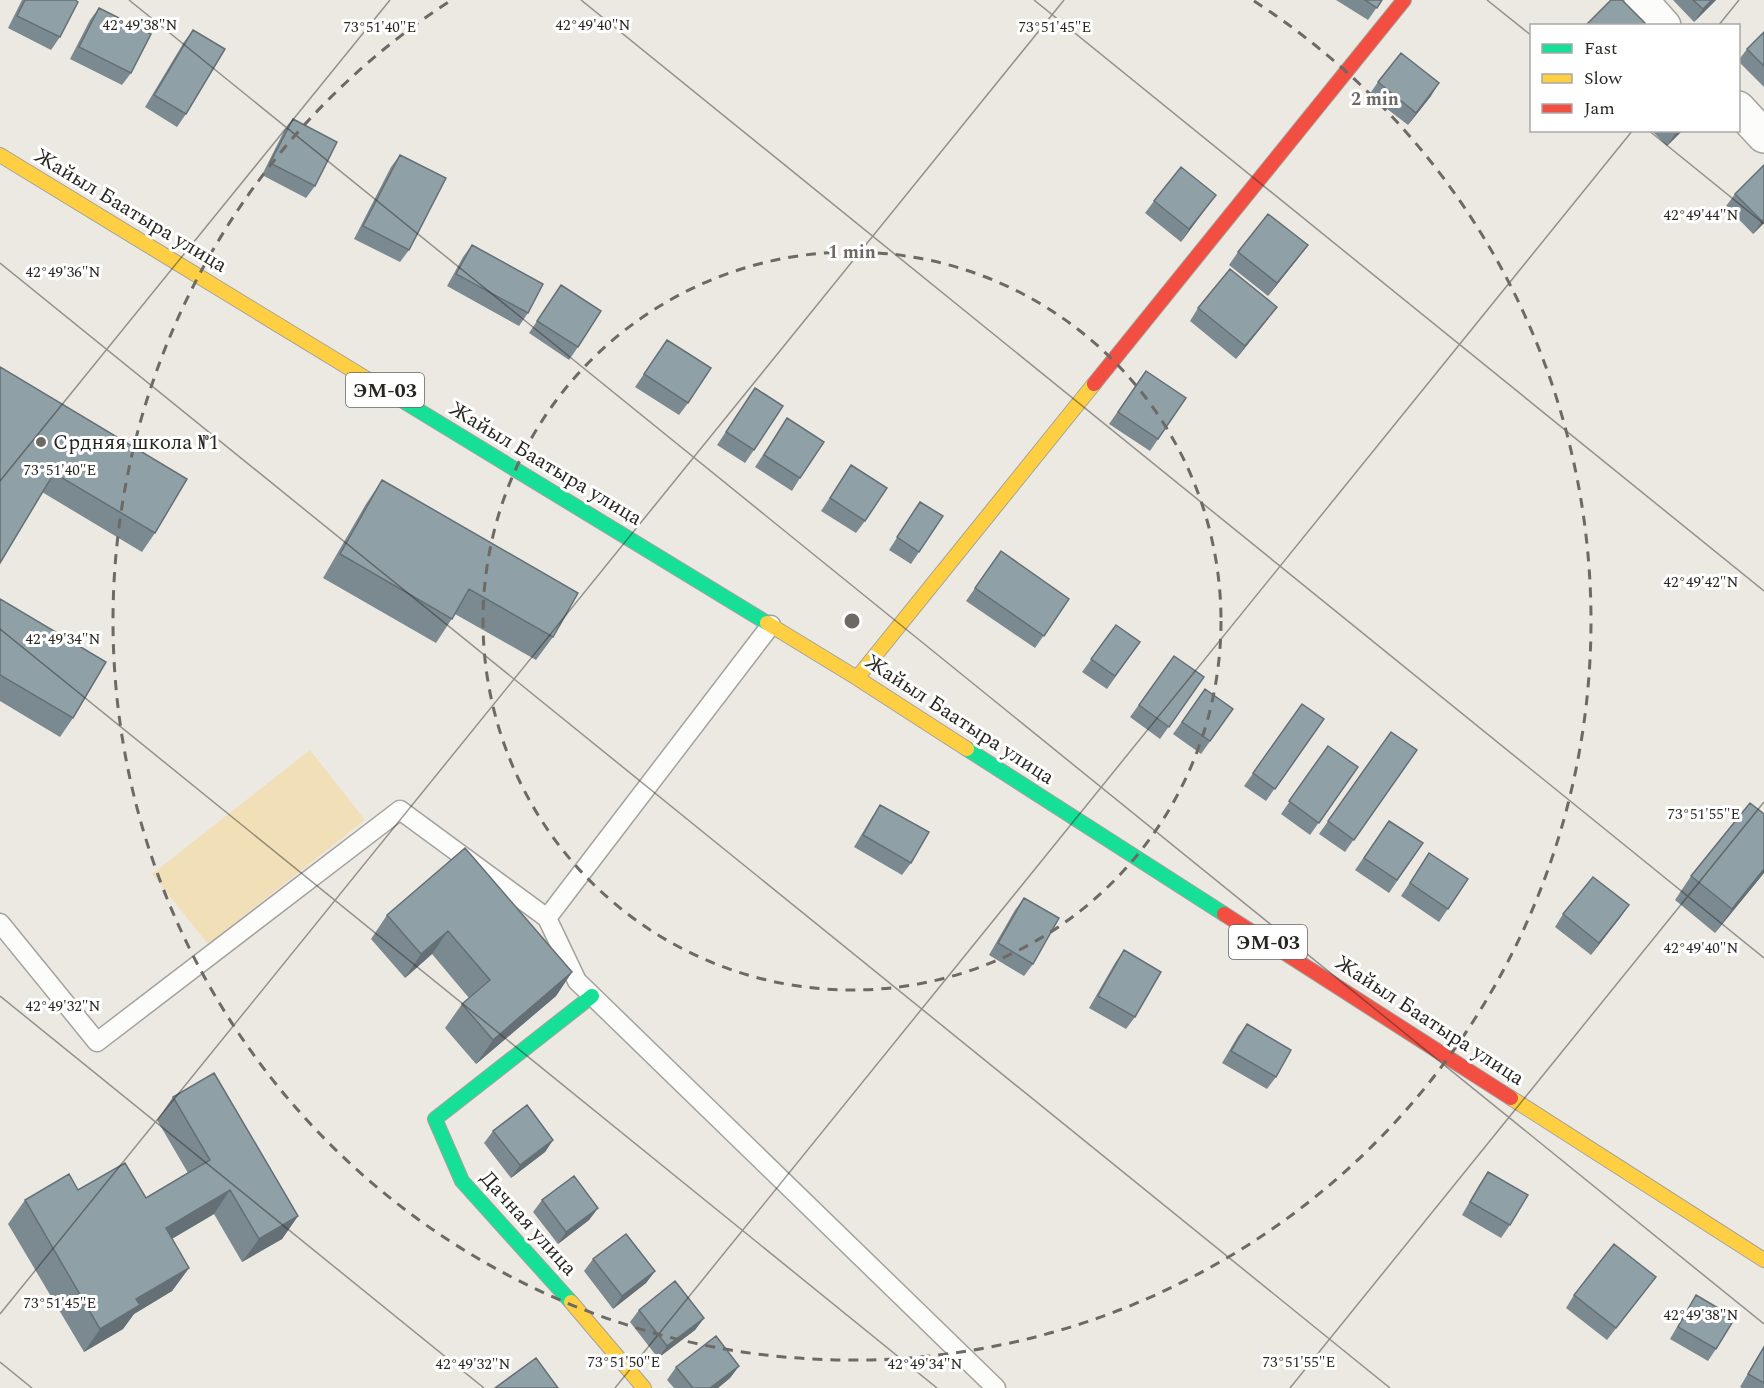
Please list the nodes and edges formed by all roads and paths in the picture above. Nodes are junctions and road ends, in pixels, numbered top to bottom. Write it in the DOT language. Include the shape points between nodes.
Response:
graph roads {
  1 [pos="1404,0"];
  2 [pos="1641,0"];
  3 [pos="1662,24"];
  4 [pos="1740,110"];
  5 [pos="1764,136"];
  6 [pos="0,155"];
  7 [pos="771,625"];
  8 [pos="857,678"];
  9 [pos="547,918"];
  10 [pos="0,923"];
  11 [pos="592,996"];
  12 [pos="1764,1260"];
  13 [pos="644,1388"];
  14 [pos="996,1388"];
  1 -- 8 [label="main road"];
  2 -- 3 [label="street"];
  4 -- 5 [label="street"];
  6 -- 7 [label="main road, Жайыл Баатыра улица / ЭМ-03"];
  7 -- 8 [label="main road, Жайыл Баатыра улица / ЭМ-03"];
  7 -- 9 [label="lane"];
  8 -- 12 [label="main road, Жайыл Баатыра улица / ЭМ-03"];
  9 -- 10 [label="lane" via="400,810 97,1042"];
  9 -- 11 [label="lane" via="577,981"];
  11 -- 13 [label="main road, Дачная улица" via="435,1119 462,1180"];
  11 -- 14 [label="lane"];
}
